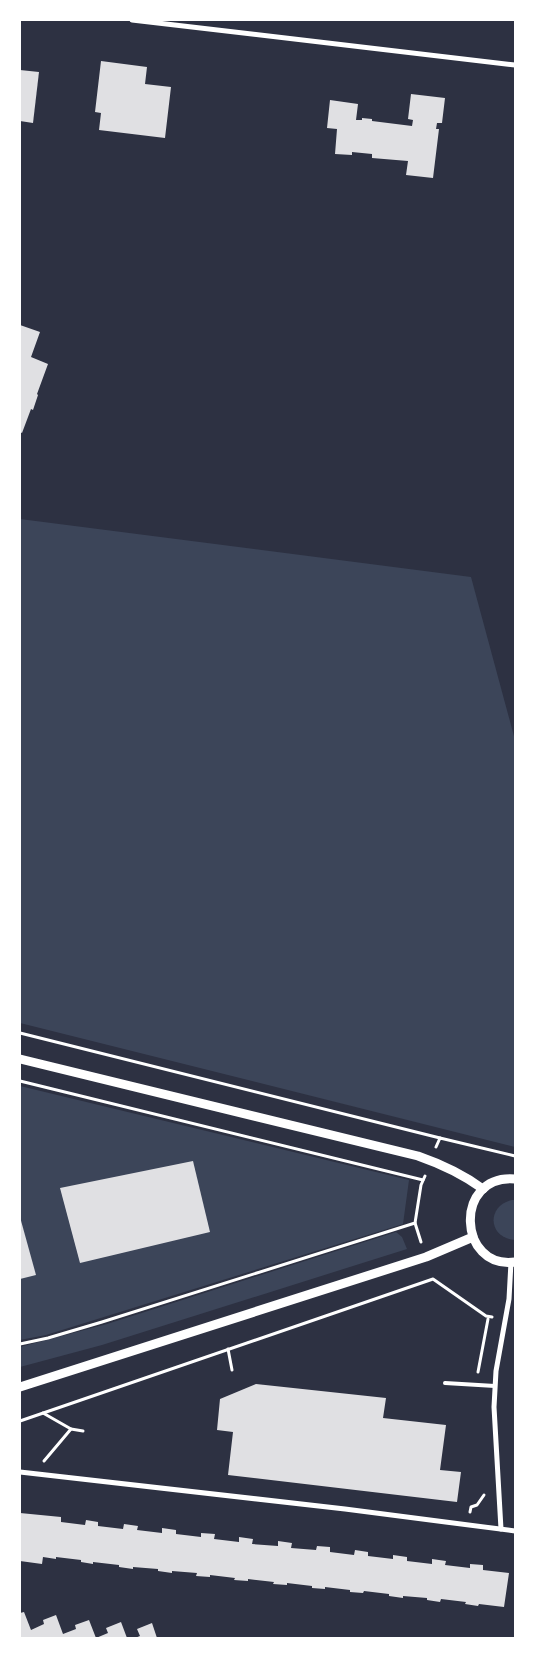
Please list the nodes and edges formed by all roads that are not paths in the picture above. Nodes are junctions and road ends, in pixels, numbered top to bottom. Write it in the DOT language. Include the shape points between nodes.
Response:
graph roads {
  1 [pos="132,20"];
  2 [pos="515,65"];
  3 [pos="20,1059"];
  4 [pos="515,1179"];
  5 [pos="483,1189"];
  6 [pos="472,1237"];
  7 [pos="513,1262"];
  8 [pos="446,1383"];
  9 [pos="495,1386"];
  10 [pos="20,1387"];
  11 [pos="20,1472"];
  12 [pos="501,1529"];
  13 [pos="515,1531"];
  1 -- 2 [label="street"];
  3 -- 5 [label="street" via="431,1160"];
  4 -- 5 [label="street" via="492,1183"];
  5 -- 6 [label="street" via="469,1215"];
  6 -- 7 [label="street" via="492,1258"];
  6 -- 10 [label="street" via="426,1257"];
  7 -- 9 [label="street"];
  8 -- 9 [label="lane"];
  9 -- 12 [label="street"];
  11 -- 12 [label="street"];
  12 -- 13 [label="street"];
}
